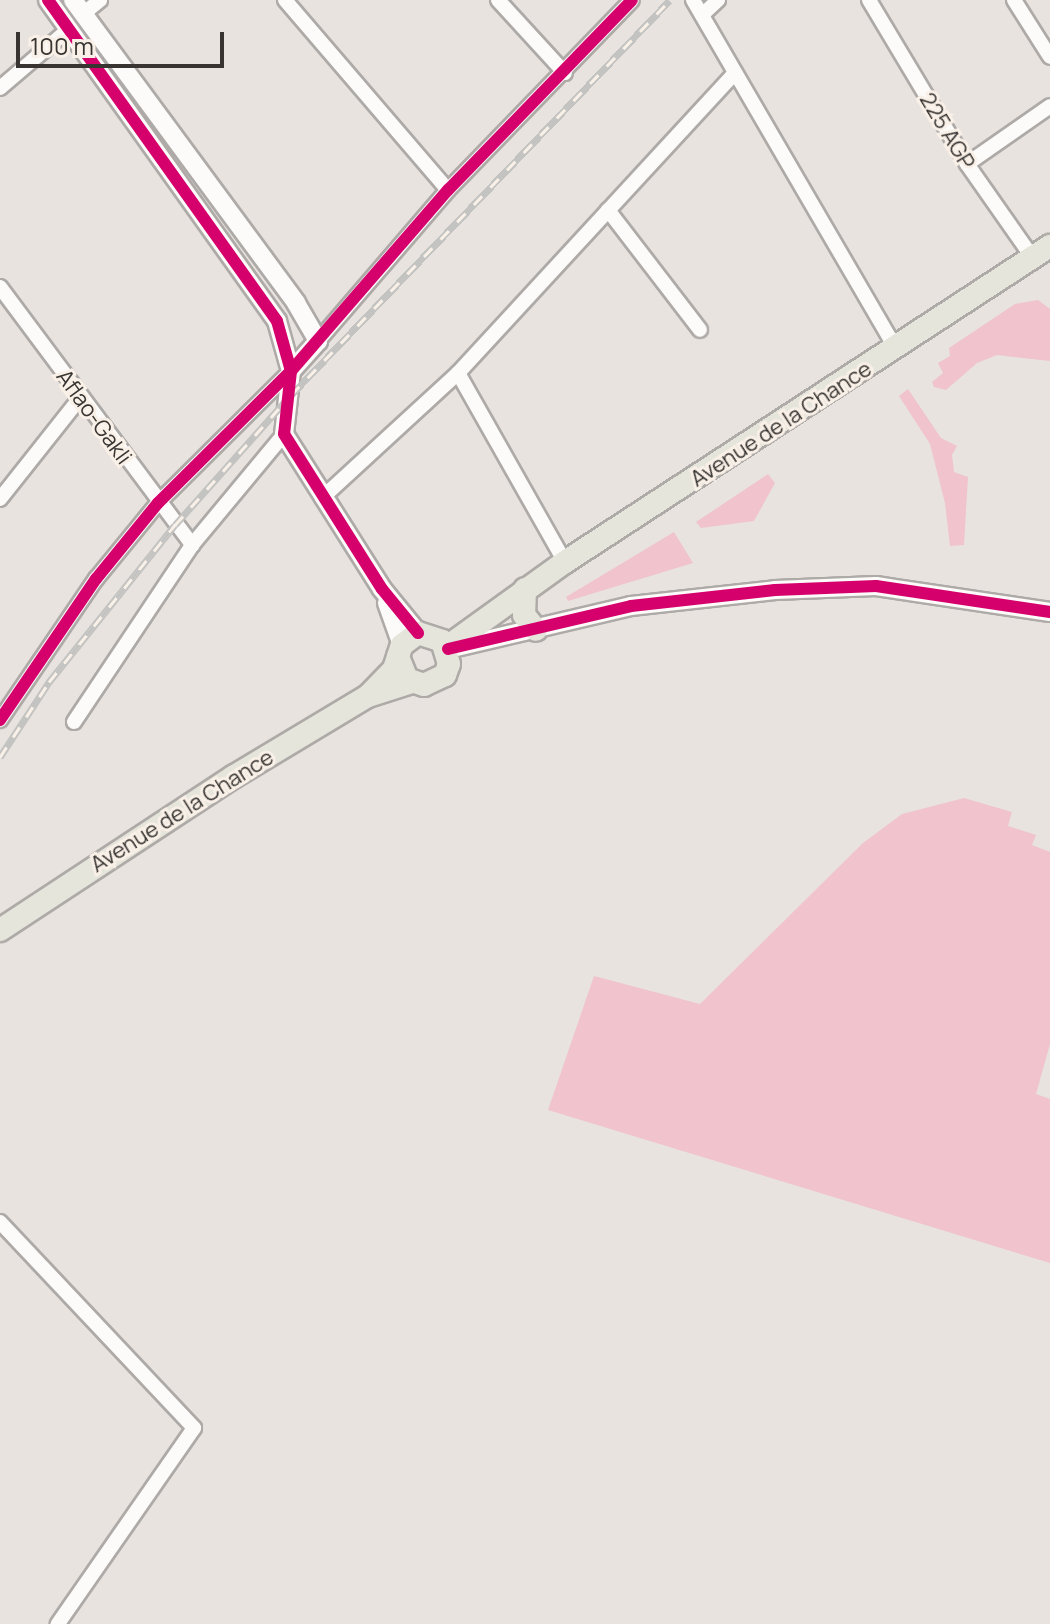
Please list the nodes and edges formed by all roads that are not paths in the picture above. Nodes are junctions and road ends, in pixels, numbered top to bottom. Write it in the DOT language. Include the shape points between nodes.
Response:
graph roads {
  1 [pos="48,0"];
  2 [pos="100,0"];
  3 [pos="285,0"];
  4 [pos="498,0"];
  5 [pos="632,0"];
  6 [pos="693,0"];
  7 [pos="718,0"];
  8 [pos="869,0"];
  9 [pos="1014,0"];
  10 [pos="78,7"];
  11 [pos="702,15"];
  12 [pos="69,29"];
  13 [pos="1050,57"];
  14 [pos="565,73"];
  15 [pos="735,73"];
  16 [pos="0,88"];
  17 [pos="1050,106"];
  18 [pos="967,164"];
  19 [pos="448,190"];
  20 [pos="608,210"];
  21 [pos="1041,252"];
  22 [pos="0,287"];
  23 [pos="700,330"];
  24 [pos="318,341"];
  25 [pos="897,350"];
  26 [pos="291,371"];
  27 [pos="458,373"];
  28 [pos="80,398"];
  29 [pos="284,434"];
  30 [pos="322,498"];
  31 [pos="0,499"];
  32 [pos="158,503"];
  33 [pos="192,545"];
  34 [pos="565,562"];
  35 [pos="517,594"];
  36 [pos="1050,612"];
  37 [pos="536,630"];
  38 [pos="428,647"];
  39 [pos="412,682"];
  40 [pos="368,696"];
  41 [pos="0,720"];
  42 [pos="74,722"];
  43 [pos="0,930"];
  44 [pos="0,1222"];
  45 [pos="58,1624"];
  1 -- 12 [label="street"];
  2 -- 10 [label="street"];
  3 -- 19 [label="street"];
  4 -- 14 [label="street"];
  5 -- 14 [label="street"];
  6 -- 11 [label="street"];
  7 -- 11 [label="street"];
  8 -- 18 [label="street, 225 AGP"];
  9 -- 13 [label="street"];
  10 -- 24 [label="street" via="296,303"];
  11 -- 15 [label="street"];
  12 -- 16 [label="street"];
  12 -- 26 [label="street" via="277,321"];
  14 -- 19 [label="street"];
  15 -- 20 [label="street"];
  15 -- 25 [label="street"];
  17 -- 18 [label="street"];
  18 -- 21 [label="street, 225 AGP"];
  19 -- 24 [label="street"];
  20 -- 23 [label="street"];
  20 -- 27 [label="street"];
  21 -- 25 [label="main road, Avenue de la Chance"];
  22 -- 28 [label="street, Aflao-Gakli"];
  24 -- 26 [label="street"];
  25 -- 34 [label="main road, Avenue de la Chance"];
  26 -- 29 [label="street"];
  26 -- 32 [label="street"];
  27 -- 30 [label="street"];
  27 -- 34 [label="street"];
  28 -- 31 [label="street"];
  28 -- 32 [label="street, Aflao-Gakli"];
  29 -- 30 [label="street"];
  29 -- 33 [label="street"];
  30 -- 38 [label="street"];
  32 -- 33 [label="street, Aflao-Gakli"];
  32 -- 41 [label="street" via="96,579"];
  33 -- 42 [label="street"];
  34 -- 35 [label="main road, Avenue de la Chance"];
  35 -- 37 [label="main road"];
  35 -- 38 [label="main road, Avenue de la Chance"];
  36 -- 37 [label="street" via="976,597 876,586 827,587 631,606"];
  37 -- 38 [label="street"];
  38 -- 39 [label="main road" via="403,675"];
  38 -- 39 [label="main road, Avenue de la Chance" via="436,682"];
  38 -- 40 [label="main road, Avenue de la Chance" via="394,669"];
  39 -- 40 [label="main road, Avenue de la Chance"];
  40 -- 43 [label="main road, Avenue de la Chance" via="127,843"];
  44 -- 45 [label="street" via="194,1428"];
}
